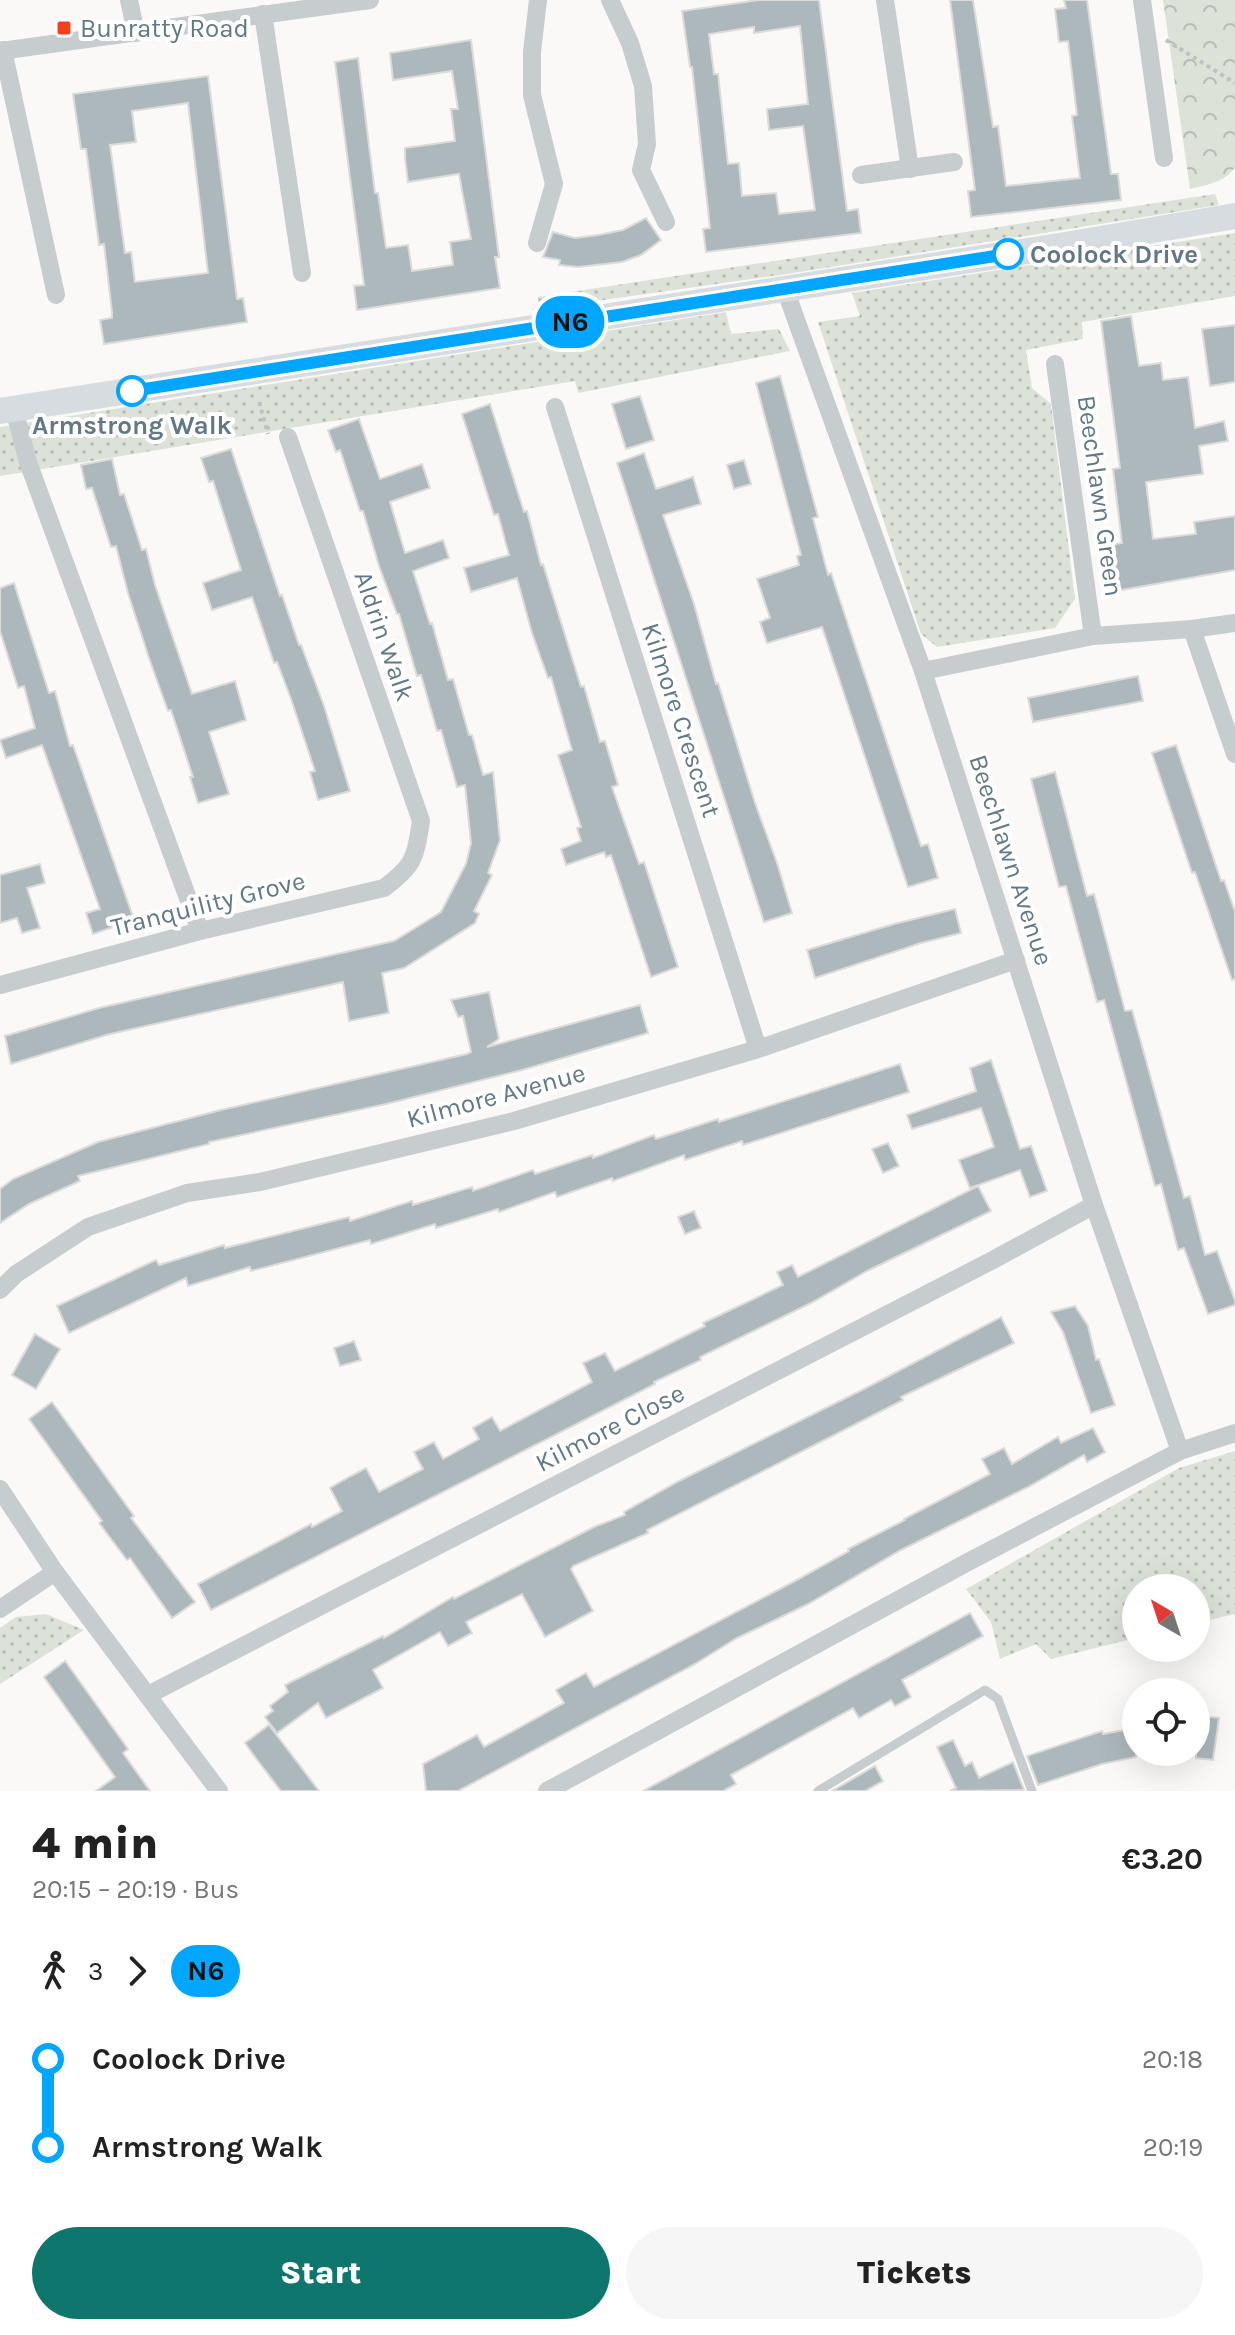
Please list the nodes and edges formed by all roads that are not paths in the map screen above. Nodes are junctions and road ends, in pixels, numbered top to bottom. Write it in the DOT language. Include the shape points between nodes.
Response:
graph roads {
  1 [pos="129,0"];
  2 [pos="370,0"];
  3 [pos="538,0"];
  4 [pos="610,0"];
  5 [pos="885,0"];
  6 [pos="1142,0"];
  7 [pos="263,14"];
  8 [pos="136,33"];
  9 [pos="2,51"];
  10 [pos="1164,158"];
  11 [pos="954,162"];
  12 [pos="910,169"];
  13 [pos="861,175"];
  14 [pos="1235,216"];
  15 [pos="666,222"];
  16 [pos="537,243"];
  17 [pos="302,273"];
  18 [pos="785,289"];
  19 [pos="56,295"];
  20 [pos="1055,364"];
  21 [pos="555,407"];
  22 [pos="7,410"];
  23 [pos="288,437"];
  24 [pos="1235,623"];
  25 [pos="1192,629"];
  26 [pos="1093,636"];
  27 [pos="923,671"];
  28 [pos="1235,754"];
  29 [pos="416,854"];
  30 [pos="200,931"];
  31 [pos="1016,960"];
  32 [pos="0,985"];
  33 [pos="758,1049"];
  34 [pos="1094,1205"];
  35 [pos="0,1290"];
  36 [pos="1235,1433"];
  37 [pos="1180,1451"];
  38 [pos="0,1489"];
  39 [pos="55,1572"];
  40 [pos="0,1609"];
  41 [pos="148,1695"];
  42 [pos="219,1791"];
  43 [pos="547,1791"];
  44 [pos="818,1791"];
  45 [pos="1032,1791"];
  1 -- 8 [label="street"];
  2 -- 7 [label="street"];
  3 -- 16 [label="street" via="532,95 554,184"];
  4 -- 15 [label="street" via="643,86 647,144 641,170"];
  5 -- 12 [label="street"];
  6 -- 10 [label="street"];
  7 -- 8 [label="street"];
  7 -- 17 [label="street"];
  8 -- 9 [label="street"];
  9 -- 19 [label="street"];
  11 -- 12 [label="street"];
  12 -- 13 [label="street"];
  14 -- 18 [label="main road"];
  18 -- 22 [label="main road"];
  18 -- 27 [label="street, Beechlawn Avenue"];
  20 -- 26 [label="street, Beechlawn Green"];
  21 -- 33 [label="street, Kilmore Crescent"];
  22 -- 30 [label="street"];
  23 -- 29 [label="street, Aldrin Walk" via="421,821"];
  24 -- 25 [label="street, Beechlawn Green"];
  25 -- 26 [label="street, Beechlawn Green"];
  25 -- 28 [label="street"];
  26 -- 27 [label="street, Beechlawn Green"];
  27 -- 31 [label="street, Beechlawn Avenue"];
  29 -- 30 [label="street, Tranquility Grove" via="405,873 384,888"];
  30 -- 32 [label="street, Tranquility Grove"];
  31 -- 33 [label="street, Kilmore Avenue"];
  31 -- 34 [label="street, Beechlawn Avenue"];
  33 -- 35 [label="street, Kilmore Avenue" via="514,1121 260,1182 187,1193 88,1227"];
  34 -- 37 [label="street, Beechlawn Avenue"];
  34 -- 41 [label="street, Kilmore Close"];
  36 -- 37 [label="street"];
  37 -- 43 [label="street"];
  38 -- 39 [label="street"];
  39 -- 40 [label="street"];
  39 -- 41 [label="street"];
  41 -- 42 [label="street"];
  44 -- 45 [label="lane" via="985,1690 998,1699"];
}
